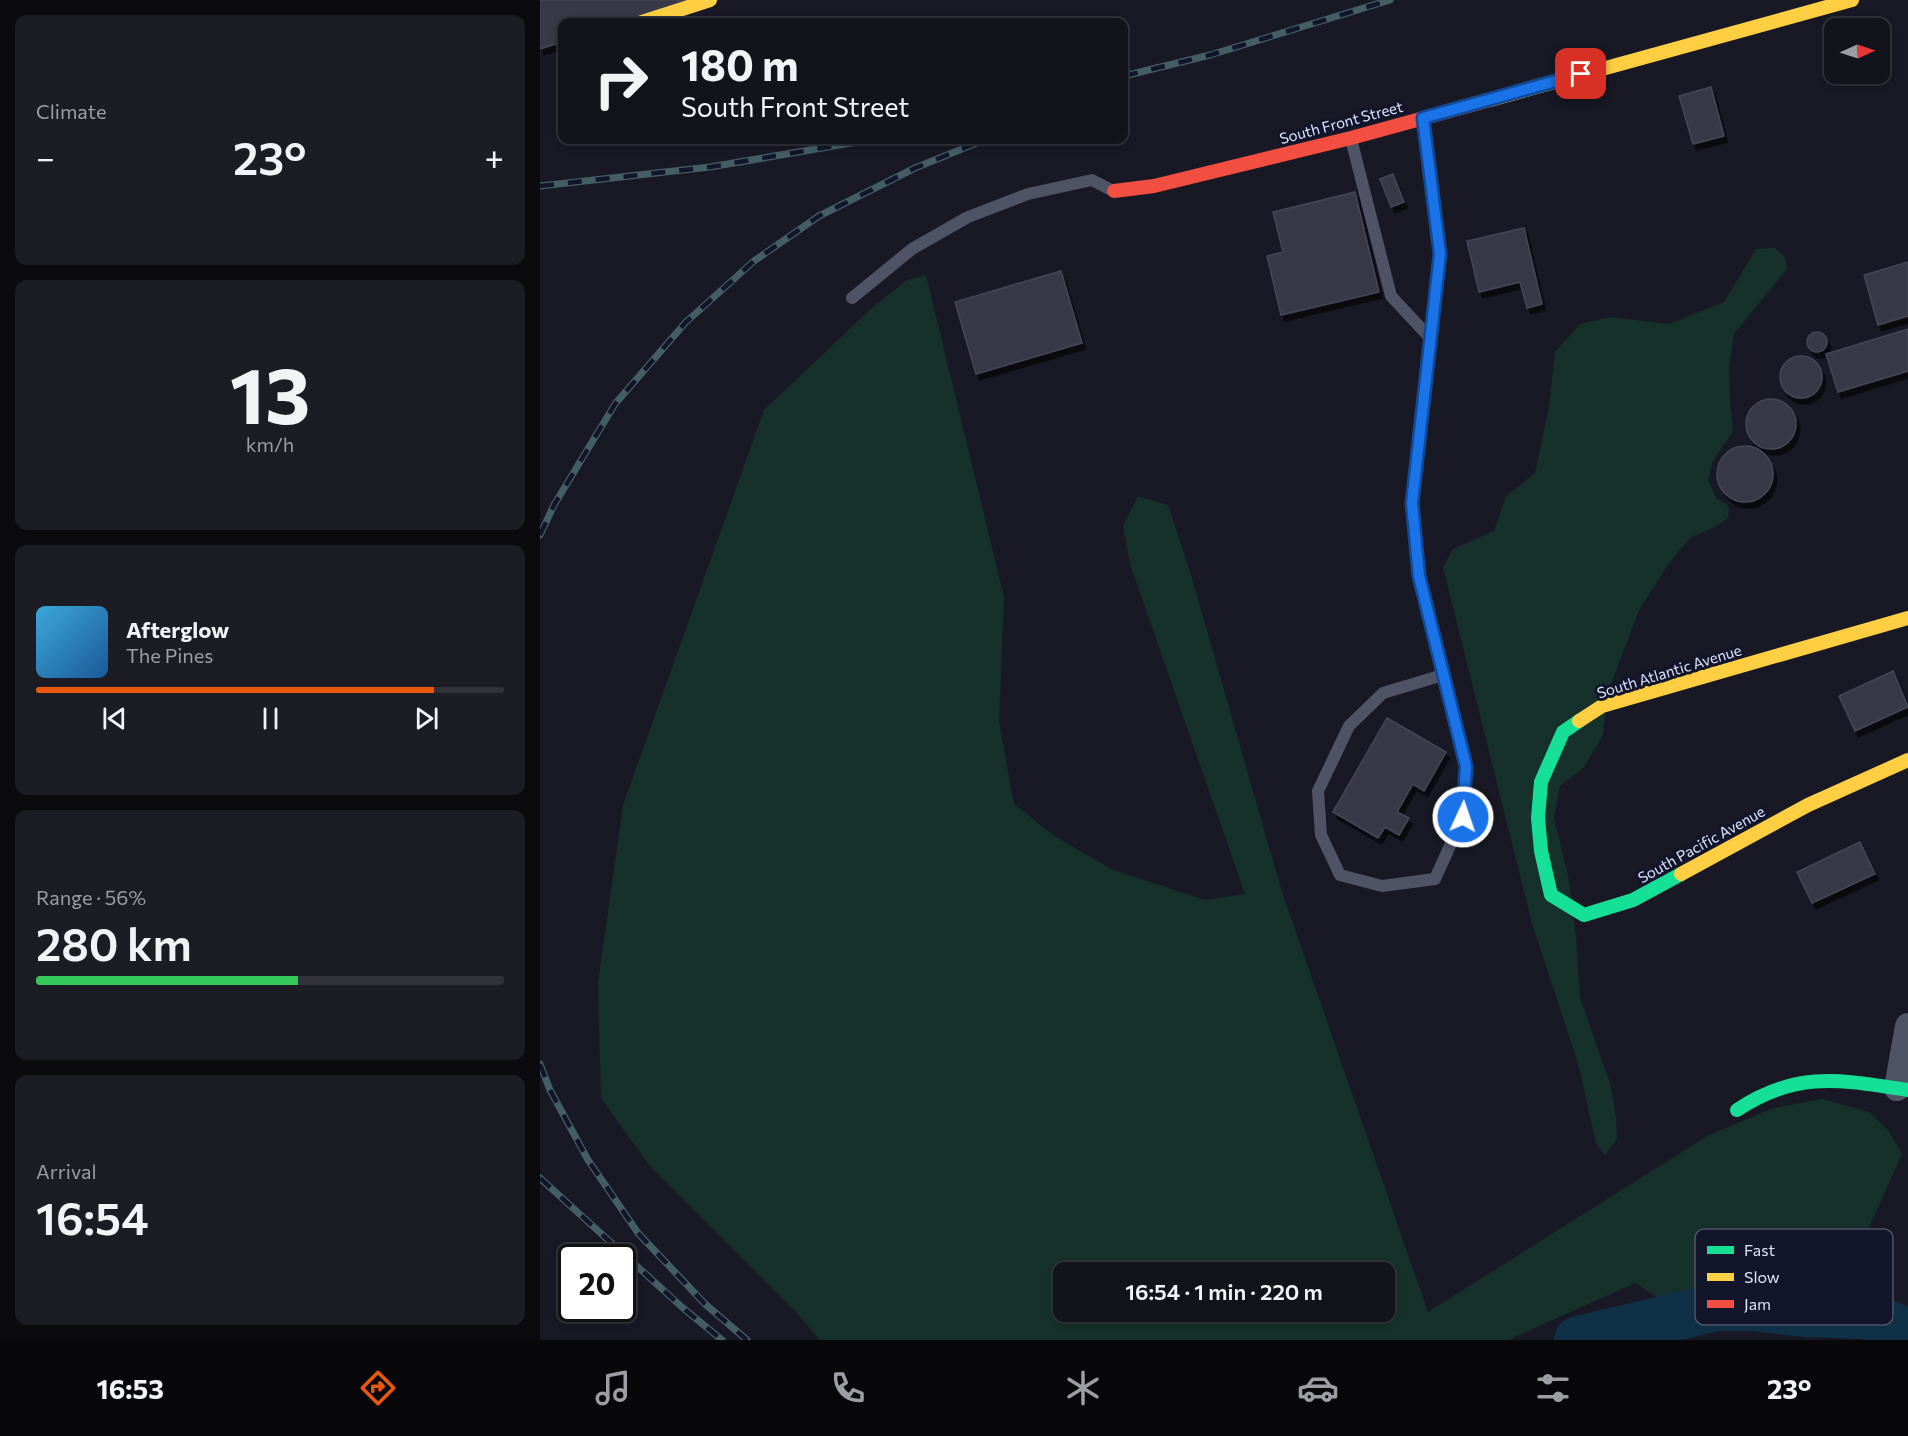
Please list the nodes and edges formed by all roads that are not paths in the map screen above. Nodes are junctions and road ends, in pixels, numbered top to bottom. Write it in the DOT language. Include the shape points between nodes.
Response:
graph roads {
  1 [pos="710,0"];
  2 [pos="1852,0"];
  3 [pos="654,18"];
  4 [pos="1423,118"];
  5 [pos="1351,138"];
  6 [pos="1114,191"];
  7 [pos="852,298"];
  8 [pos="1431,339"];
  9 [pos="1908,618"];
  10 [pos="1443,675"];
  11 [pos="1908,760"];
  12 [pos="1541,850"];
  13 [pos="1908,1026"];
  14 [pos="1903,1089"];
  15 [pos="1737,1110"];
  1 -- 3 [label="street"];
  2 -- 4 [label="street, South Front Street"];
  4 -- 5 [label="street, South Front Street"];
  4 -- 8 [label="lane" via="1440,254"];
  5 -- 6 [label="street, South Front Street" via="1154,186"];
  5 -- 8 [label="lane" via="1391,296"];
  6 -- 7 [label="lane" via="1092,180 1028,194 968,217 912,249"];
  8 -- 10 [label="lane" via="1412,503 1419,576"];
  9 -- 12 [label="street, South Atlantic Avenue" via="1602,706 1563,732 1541,782"];
  10 -- 10 [label="lane" via="1466,766 1463,817 1435,879 1382,886 1341,875 1321,835 1318,791 1349,726 1383,693"];
  11 -- 12 [label="street, South Pacific Avenue" via="1808,805 1633,900 1584,915 1551,895"];
  13 -- 14 [label="street"];
  14 -- 15 [label="street" via="1826,1080 1786,1085"];
}
